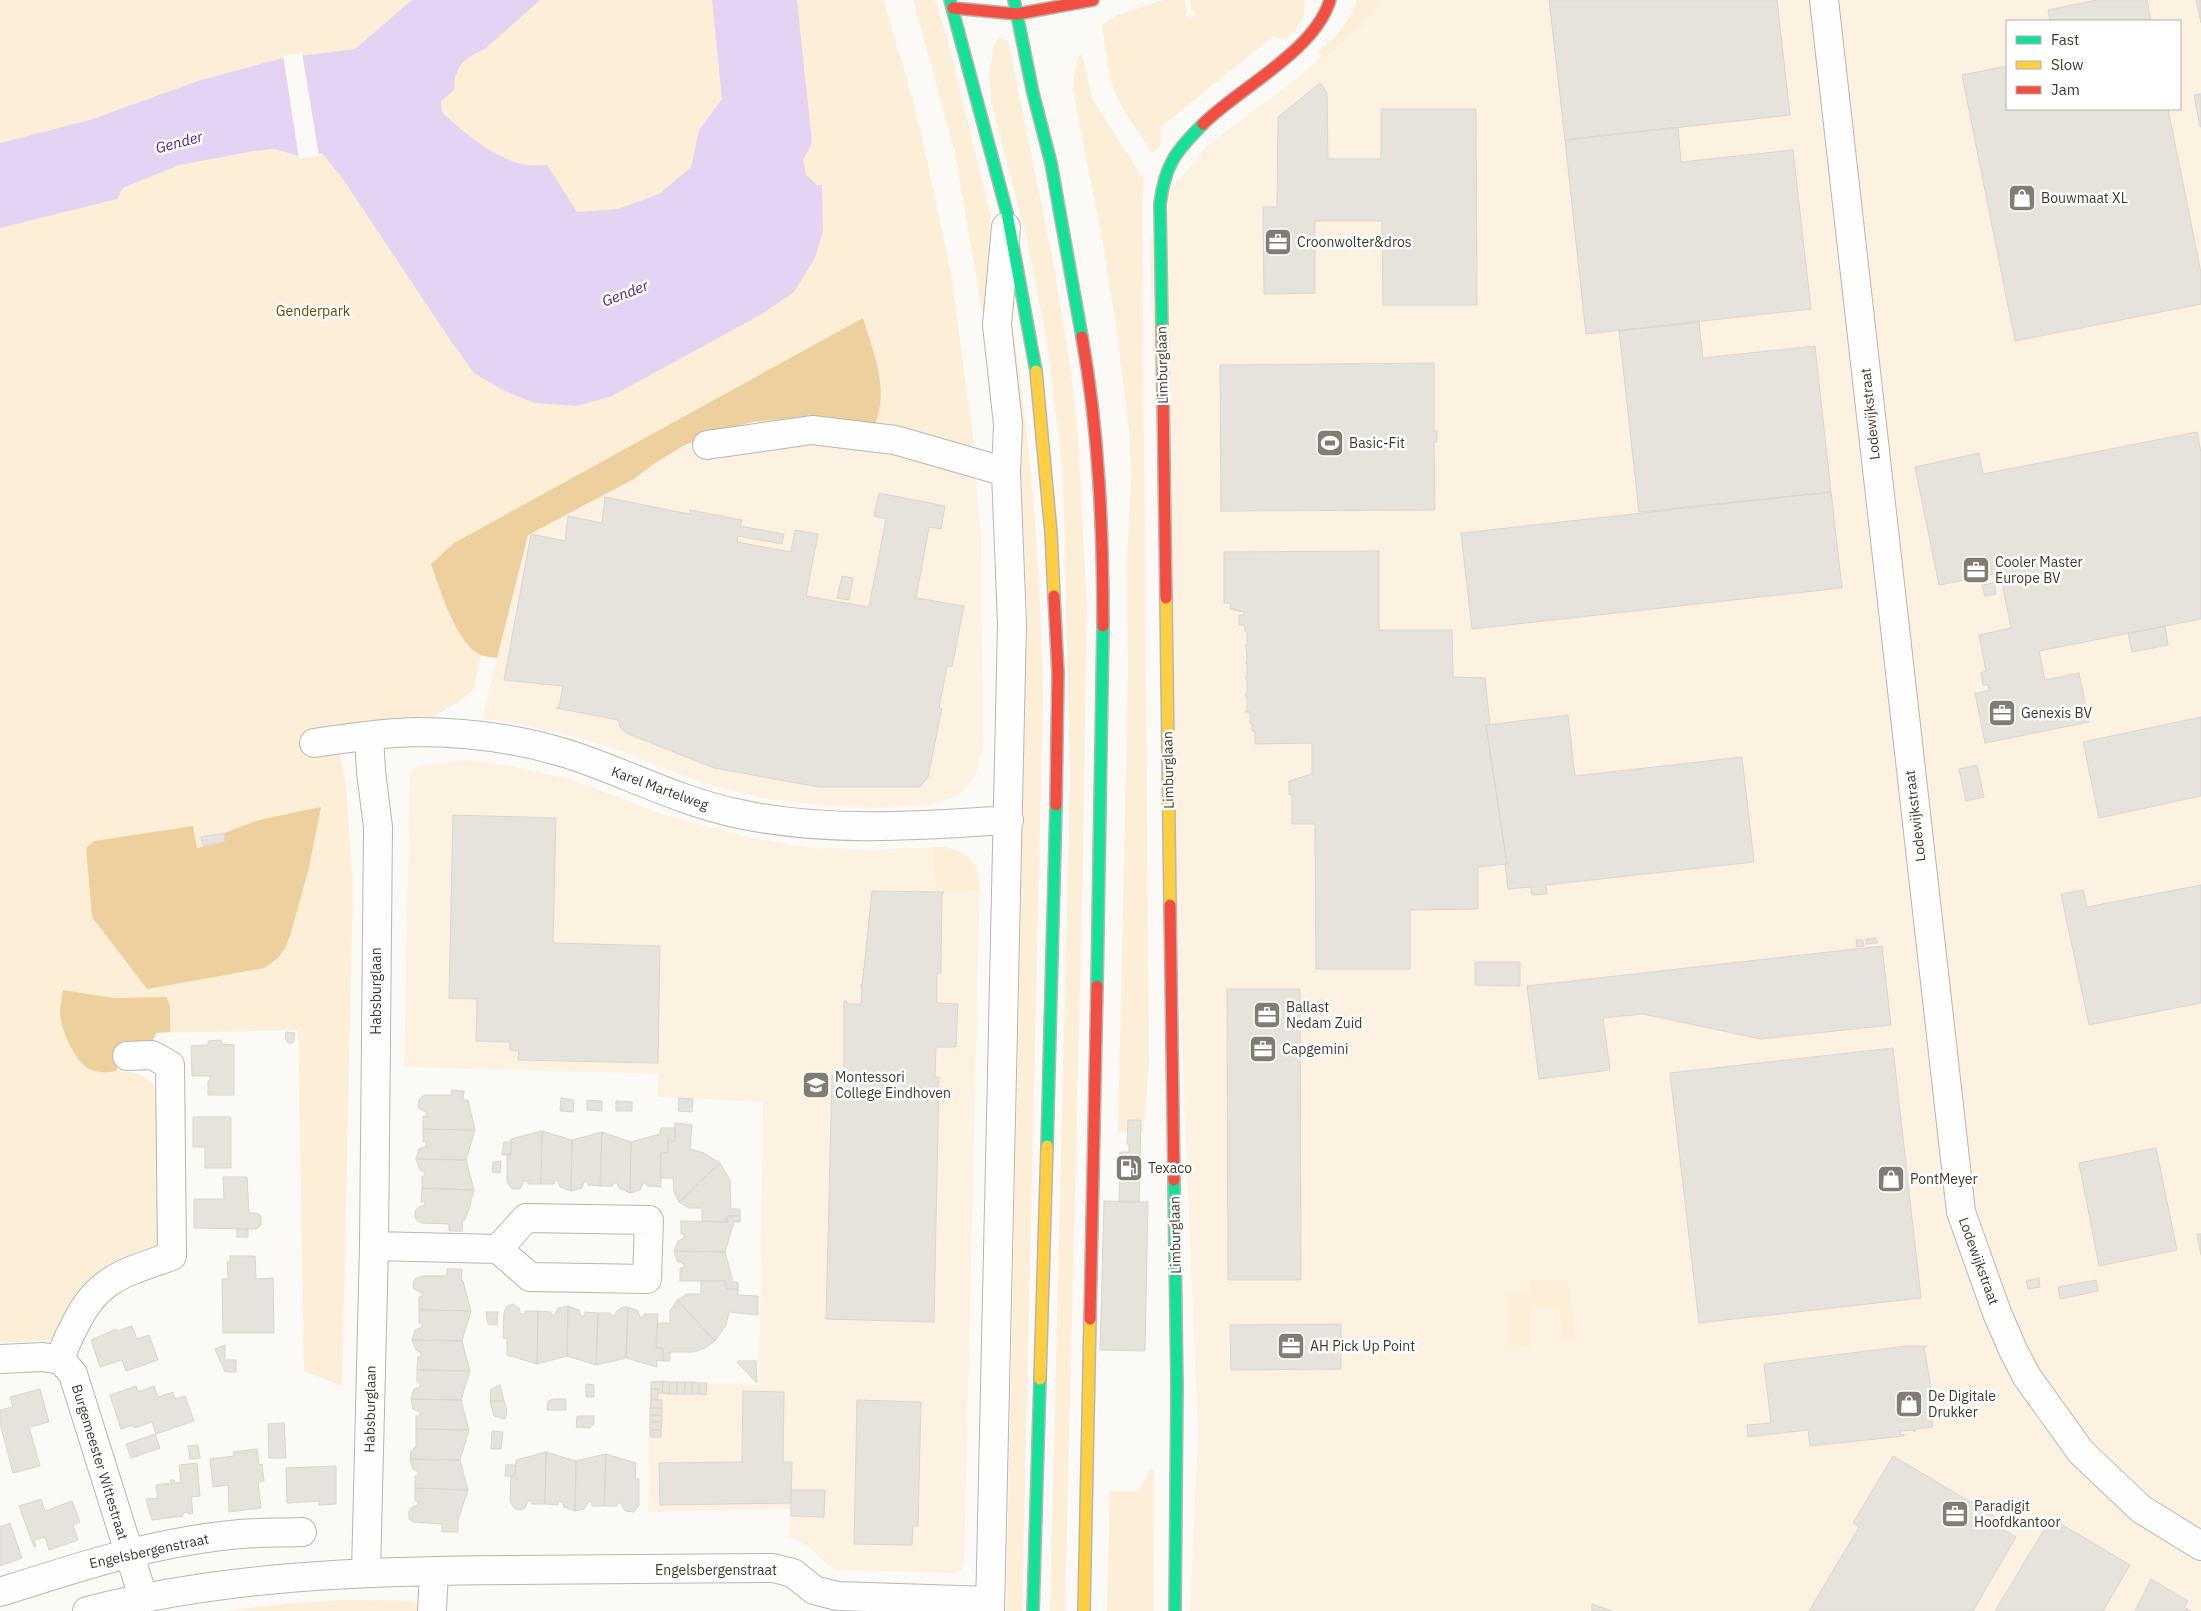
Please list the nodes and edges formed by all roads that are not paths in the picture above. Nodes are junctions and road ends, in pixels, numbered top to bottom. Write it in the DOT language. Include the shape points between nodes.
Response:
graph roads {
  1 [pos="962,0"];
  2 [pos="1014,0"];
  3 [pos="1092,0"];
  4 [pos="1330,0"];
  5 [pos="1824,0"];
  6 [pos="951,4"];
  7 [pos="1017,14"];
  8 [pos="1007,213"];
  9 [pos="707,445"];
  10 [pos="1006,472"];
  11 [pos="369,736"];
  12 [pos="314,743"];
  13 [pos="1009,820"];
  14 [pos="127,1056"];
  15 [pos="374,1246"];
  16 [pos="498,1249"];
  17 [pos="0,1359"];
  18 [pos="60,1360"];
  19 [pos="302,1532"];
  20 [pos="2201,1546"];
  21 [pos="129,1554"];
  22 [pos="434,1571"];
  23 [pos="366,1573"];
  24 [pos="0,1592"];
  25 [pos="814,1600"];
  26 [pos="153,1601"];
  27 [pos="990,1606"];
  28 [pos="87,1611"];
  29 [pos="432,1611"];
  30 [pos="1033,1611"];
  31 [pos="1084,1611"];
  32 [pos="1175,1611"];
  1 -- 6 [label="main road"];
  2 -- 7 [label="main road"];
  3 -- 7 [label="main road"];
  4 -- 32 [label="main road, Limburglaan" via="1326,14 1293,53 1210,117 1178,149 1168,168 1160,204 1177,1387"];
  5 -- 20 [label="street, Lodewijkstraat" via="1961,1212 2013,1350 2032,1385 2080,1452 2141,1509"];
  6 -- 7 [label="main road"];
  6 -- 8 [label="main road"];
  7 -- 31 [label="main road" via="1051,163 1090,382 1103,534 1104,673"];
  8 -- 10 [label="street" via="997,325 1008,424"];
  8 -- 30 [label="main road" via="1038,384 1051,533 1058,673"];
  9 -- 10 [label="street" via="812,430 894,440"];
  10 -- 13 [label="street" via="1012,624"];
  11 -- 12 [label="street, Karel Martelweg"];
  11 -- 13 [label="street, Karel Martelweg" via="415,732 519,743 567,754 690,802 780,821 867,827"];
  11 -- 15 [label="street, Habsburglaan" via="370,772 378,827"];
  13 -- 27 [label="street"];
  14 -- 18 [label="street" via="152,1055 170,1066 172,1256 124,1273 92,1296 77,1320"];
  15 -- 16 [label="street"];
  15 -- 23 [label="street, Habsburglaan"];
  16 -- 16 [label="street" via="530,1277 647,1279 650,1220 526,1218"];
  17 -- 18 [label="street" via="43,1356"];
  18 -- 21 [label="street, Burgemeester Wittestraat" via="73,1374"];
  19 -- 21 [label="street, Engelsbergenstraat" via="230,1535"];
  21 -- 24 [label="street, Engelsbergenstraat"];
  21 -- 26 [label="street, Burgemeester Wittestraat"];
  22 -- 23 [label="street, Engelsbergenstraat"];
  22 -- 25 [label="street, Engelsbergenstraat" via="773,1568 793,1573"];
  22 -- 29 [label="street"];
  23 -- 26 [label="street, Engelsbergenstraat" via="251,1580"];
  25 -- 27 [label="street, Engelsbergenstraat" via="837,1596"];
  26 -- 28 [label="street, Engelsbergenstraat"];
}
